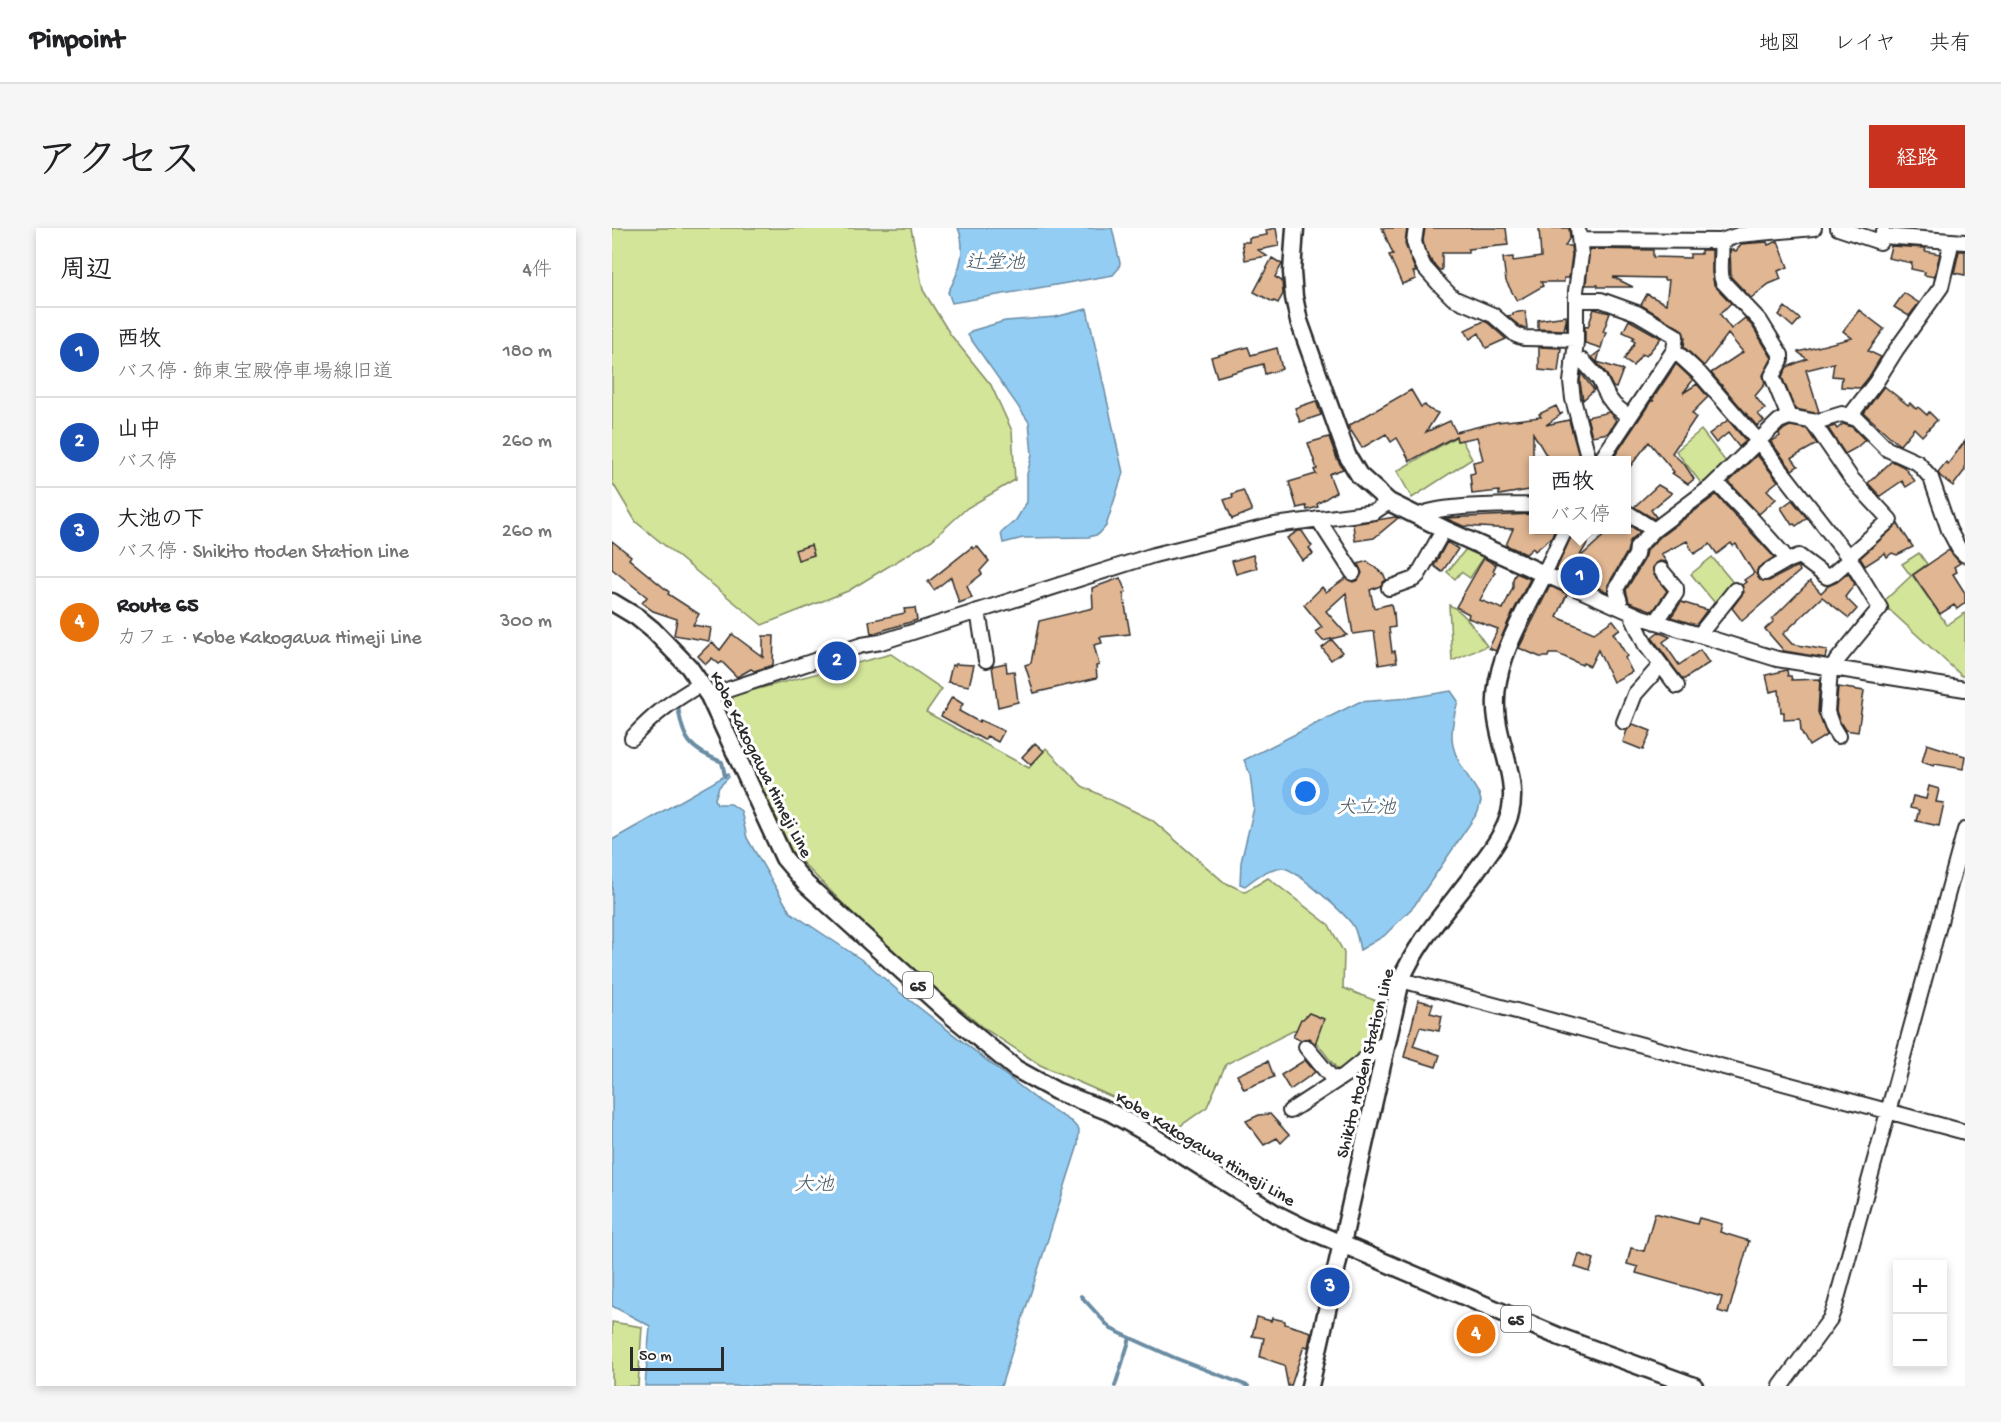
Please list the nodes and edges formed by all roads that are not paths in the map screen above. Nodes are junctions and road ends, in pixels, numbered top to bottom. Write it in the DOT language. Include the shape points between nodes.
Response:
graph roads {
  1 [pos="1295,228"];
  2 [pos="1416,228"];
  3 [pos="1814,228"];
  4 [pos="1838,228"];
  5 [pos="1883,232"];
  6 [pos="1579,234"];
  7 [pos="1720,241"];
  8 [pos="1947,241"];
  9 [pos="1965,243"];
  10 [pos="1576,300"];
  11 [pos="1576,339"];
  12 [pos="1674,350"];
  13 [pos="1573,362"];
  14 [pos="1851,416"];
  15 [pos="1629,417"];
  16 [pos="1789,417"];
  17 [pos="1812,421"];
  18 [pos="1759,442"];
  19 [pos="1588,456"];
  20 [pos="1604,456"];
  21 [pos="1716,482"];
  22 [pos="1389,502"];
  23 [pos="1529,505"];
  24 [pos="1631,515"];
  25 [pos="1418,516"];
  26 [pos="1318,519"];
  27 [pos="1444,529"];
  28 [pos="1654,530"];
  29 [pos="1563,534"];
  30 [pos="1965,555"];
  31 [pos="1849,558"];
  32 [pos="1786,561"];
  33 [pos="1661,570"];
  34 [pos="1353,573"];
  35 [pos="1765,573"];
  36 [pos="1544,574"];
  37 [pos="1389,588"];
  38 [pos="1735,590"];
  39 [pos="612,602"];
  40 [pos="1624,610"];
  41 [pos="978,611"];
  42 [pos="1656,622"];
  43 [pos="1699,635"];
  44 [pos="986,660"];
  45 [pos="1660,666"];
  46 [pos="1830,669"];
  47 [pos="1677,686"];
  48 [pos="1965,689"];
  49 [pos="705,690"];
  50 [pos="1624,722"];
  51 [pos="1838,736"];
  52 [pos="632,738"];
  53 [pos="1965,830"];
  54 [pos="1401,980"];
  55 [pos="1387,1041"];
  56 [pos="1306,1047"];
  57 [pos="1338,1079"];
  58 [pos="1290,1111"];
  59 [pos="1888,1112"];
  60 [pos="1965,1132"];
  61 [pos="1341,1245"];
  62 [pos="1310,1386"];
  63 [pos="1694,1386"];
  64 [pos="1781,1386"];
  1 -- 22 [label="main road" via="1294,297 1304,338 1347,455 1359,475"];
  2 -- 11 [label="street" via="1415,247 1424,267 1453,298 1493,315 1524,338"];
  3 -- 7 [label="street" via="1739,235"];
  4 -- 5 [label="street" via="1880,242"];
  5 -- 8 [label="street"];
  6 -- 7 [label="street"];
  6 -- 10 [label="street"];
  7 -- 16 [label="street" via="1723,282 1760,321 1781,356 1772,376"];
  8 -- 9 [label="street"];
  8 -- 14 [label="street" via="1950,249 1941,287"];
  10 -- 11 [label="street"];
  10 -- 12 [label="street" via="1601,300 1637,313 1676,336"];
  11 -- 13 [label="street"];
  12 -- 15 [label="street"];
  12 -- 18 [label="street"];
  13 -- 15 [label="street" via="1583,361 1614,405"];
  13 -- 19 [label="street" via="1573,399"];
  14 -- 17 [label="street" via="1842,414"];
  14 -- 30 [label="street" via="1887,449 1918,463 1931,478 1949,530"];
  15 -- 20 [label="street"];
  16 -- 17 [label="street"];
  16 -- 18 [label="street" via="1779,421"];
  17 -- 31 [label="street" via="1851,477 1890,520"];
  18 -- 21 [label="street"];
  18 -- 31 [label="street"];
  21 -- 28 [label="street"];
  21 -- 32 [label="street"];
  22 -- 25 [label="main road"];
  22 -- 26 [label="street" via="1374,512"];
  23 -- 25 [label="street" via="1440,510"];
  24 -- 28 [label="street"];
  25 -- 27 [label="main road"];
  26 -- 34 [label="street"];
  26 -- 41 [label="street" via="1275,525 1154,555"];
  27 -- 36 [label="main road"];
  27 -- 37 [label="street" via="1418,575"];
  28 -- 40 [label="street" via="1637,547 1616,589"];
  29 -- 36 [label="street"];
  31 -- 32 [label="street" via="1827,577 1799,556"];
  31 -- 46 [label="street" via="1880,608"];
  32 -- 35 [label="street"];
  33 -- 42 [label="street" via="1676,590"];
  36 -- 40 [label="street"];
  36 -- 54 [label="main road, Shikito Hoden Station Line" via="1503,658 1497,694 1496,717 1512,785 1505,828 1416,951"];
  38 -- 43 [label="street"];
  39 -- 49 [label="main road, Kobe Kakogawa Himeji Line / 65" via="653,630"];
  40 -- 42 [label="street"];
  40 -- 45 [label="street"];
  41 -- 44 [label="street"];
  41 -- 49 [label="street"];
  42 -- 43 [label="street"];
  43 -- 46 [label="street" via="1777,659"];
  45 -- 47 [label="street"];
  45 -- 50 [label="street" via="1635,693"];
  46 -- 48 [label="street"];
  46 -- 51 [label="street" via="1827,712"];
  49 -- 52 [label="street" via="672,700"];
  49 -- 61 [label="main road, Kobe Kakogawa Himeji Line / 65" via="784,858 806,885 953,1017 1016,1069 1056,1091 1110,1112 1276,1214"];
  53 -- 59 [label="street"];
  54 -- 55 [label="main road, Shikito Hoden Station Line"];
  54 -- 59 [label="street"];
  55 -- 57 [label="street"];
  55 -- 61 [label="main road, Shikito Hoden Station Line"];
  56 -- 57 [label="street" via="1331,1077"];
  57 -- 58 [label="street"];
  59 -- 60 [label="street"];
  59 -- 64 [label="street" via="1834,1310"];
  61 -- 62 [label="main road, Shikito Hoden Station Line"];
  61 -- 63 [label="main road, Kobe Kakogawa Himeji Line / 65" via="1560,1337"];
}
